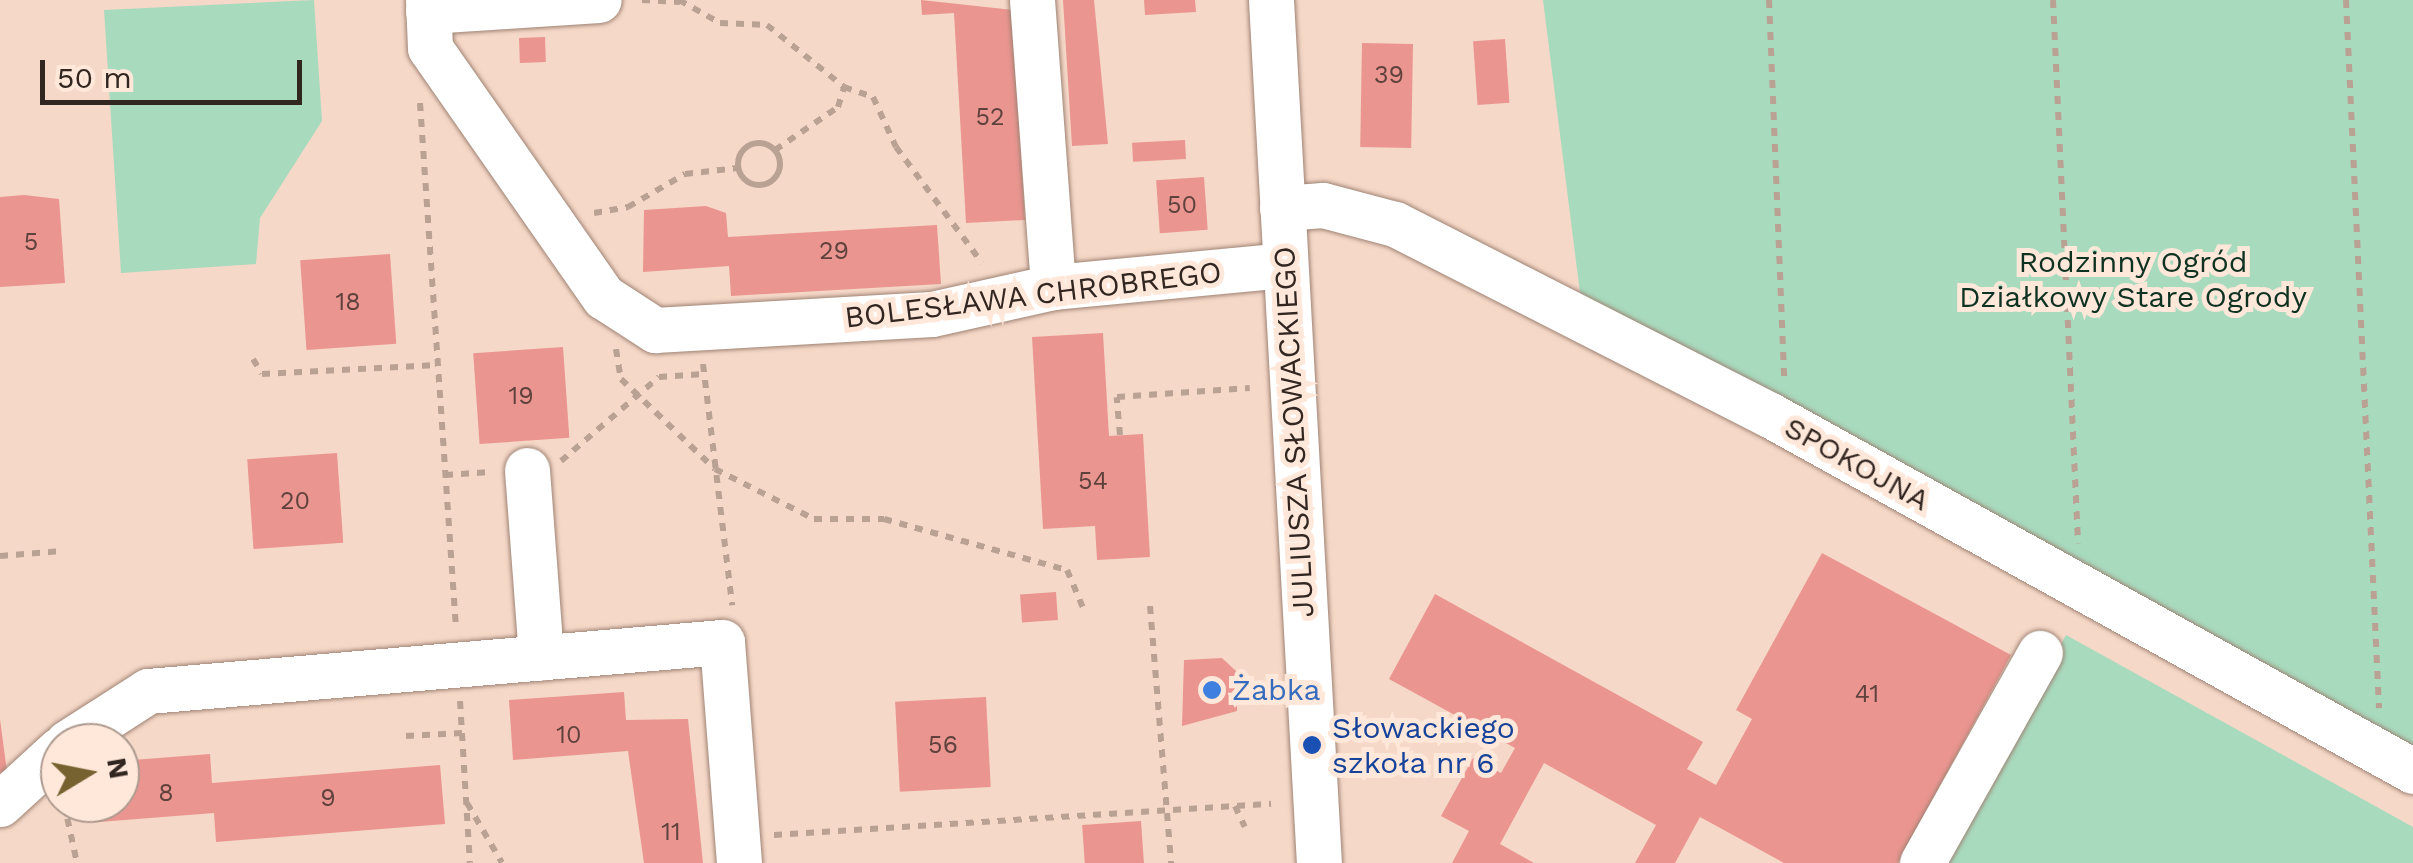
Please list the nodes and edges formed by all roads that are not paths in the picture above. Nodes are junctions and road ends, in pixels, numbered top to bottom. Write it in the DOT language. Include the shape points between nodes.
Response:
graph roads {
  1 [pos="599,0"];
  2 [pos="1032,0"];
  3 [pos="1272,0"];
  4 [pos="428,20"];
  5 [pos="1282,208"];
  6 [pos="1284,265"];
  7 [pos="1053,287"];
  8 [pos="527,470"];
  9 [pos="2040,653"];
  10 [pos="540,657"];
  11 [pos="99,723"];
  12 [pos="40,768"];
  13 [pos="2413,772"];
  14 [pos="0,804"];
  15 [pos="738,850"];
  16 [pos="1319,863"];
  17 [pos="1922,863"];
  1 -- 4 [label="street"];
  2 -- 7 [label="street"];
  3 -- 5 [label="street, JULIUSZA SŁOWACKIEGO"];
  4 -- 7 [label="street, BOLESŁAWA CHROBREGO" via="604,298 656,330 932,314"];
  5 -- 6 [label="street, JULIUSZA SŁOWACKIEGO"];
  5 -- 13 [label="street, SPOKOJNA" via="1323,206 1395,224 1770,415"];
  6 -- 7 [label="street, BOLESŁAWA CHROBREGO"];
  6 -- 16 [label="street, JULIUSZA SŁOWACKIEGO"];
  8 -- 10 [label="street"];
  9 -- 17 [label="street"];
  10 -- 11 [label="street" via="148,692"];
  10 -- 15 [label="street" via="722,642"];
  12 -- 14 [label="street"];
}
